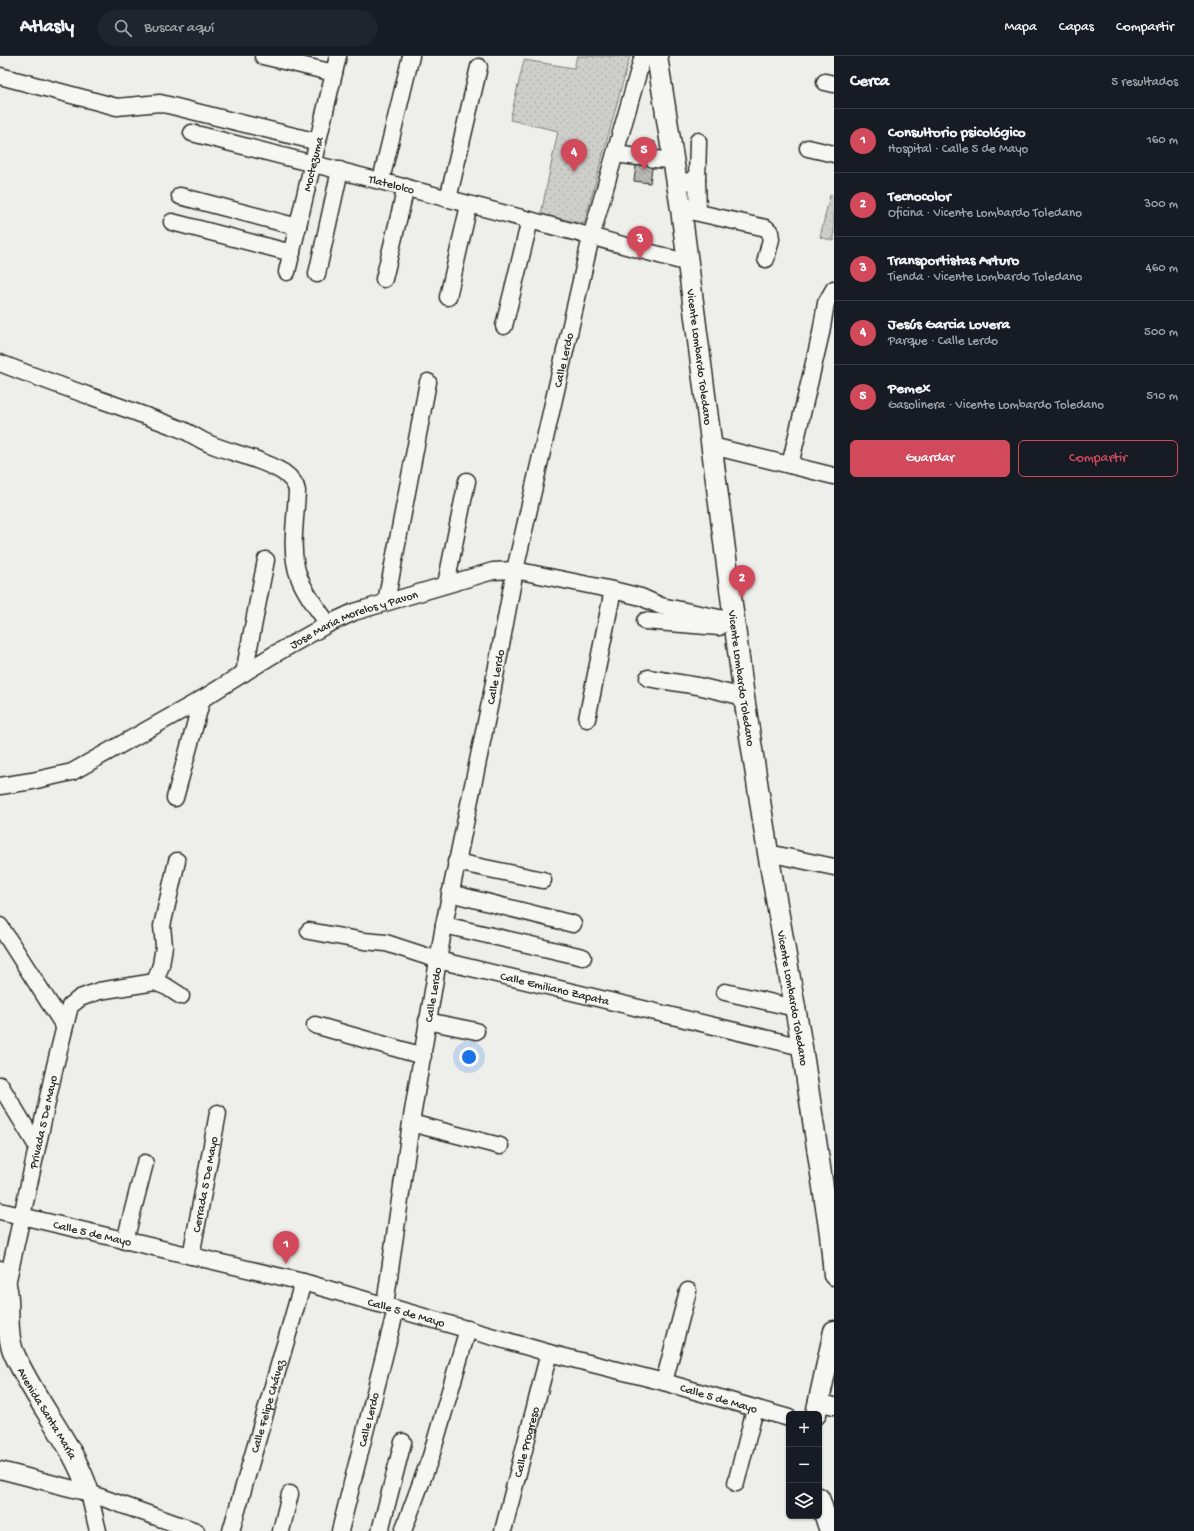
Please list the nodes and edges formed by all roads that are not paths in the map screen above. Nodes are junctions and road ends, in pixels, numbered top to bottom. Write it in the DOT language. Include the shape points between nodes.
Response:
graph roads {
  1 [pos="263,56"];
  2 [pos="338,56"];
  3 [pos="411,56"];
  4 [pos="644,56"];
  5 [pos="657,56"];
  6 [pos="479,67"];
  7 [pos="334,72"];
  8 [pos="0,76"];
  9 [pos="192,133"];
  10 [pos="698,141"];
  11 [pos="318,142"];
  12 [pos="808,148"];
  13 [pos="615,154"];
  14 [pos="834,154"];
  15 [pos="673,160"];
  16 [pos="313,164"];
  17 [pos="340,170"];
  18 [pos="381,180"];
  19 [pos="697,180"];
  20 [pos="677,183"];
  21 [pos="406,187"];
  22 [pos="180,196"];
  23 [pos="448,199"];
  24 [pos="469,205"];
  25 [pos="689,210"];
  26 [pos="530,220"];
  27 [pos="172,222"];
  28 [pos="298,227"];
  29 [pos="591,237"];
  30 [pos="292,253"];
  31 [pos="766,259"];
  32 [pos="688,262"];
  33 [pos="287,272"];
  34 [pos="318,274"];
  35 [pos="384,279"];
  36 [pos="834,289"];
  37 [pos="448,297"];
  38 [pos="504,326"];
  39 [pos="0,363"];
  40 [pos="428,382"];
  41 [pos="712,446"];
  42 [pos="790,465"];
  43 [pos="834,476"];
  44 [pos="467,481"];
  45 [pos="266,560"];
  46 [pos="515,570"];
  47 [pos="446,584"];
  48 [pos="613,590"];
  49 [pos="386,602"];
  50 [pos="645,621"];
  51 [pos="328,624"];
  52 [pos="734,625"];
  53 [pos="244,673"];
  54 [pos="648,678"];
  55 [pos="744,697"];
  56 [pos="202,699"];
  57 [pos="586,719"];
  58 [pos="0,786"];
  59 [pos="175,798"];
  60 [pos="768,853"];
  61 [pos="177,861"];
  62 [pos="456,862"];
  63 [pos="834,867"];
  64 [pos="543,880"];
  65 [pos="450,893"];
  66 [pos="573,924"];
  67 [pos="444,925"];
  68 [pos="0,926"];
  69 [pos="309,931"];
  70 [pos="583,957"];
  71 [pos="438,960"];
  72 [pos="155,982"];
  73 [pos="725,992"];
  74 [pos="181,996"];
  75 [pos="795,1008"];
  76 [pos="427,1021"];
  77 [pos="315,1025"];
  78 [pos="64,1026"];
  79 [pos="476,1031"];
  80 [pos="802,1047"];
  81 [pos="423,1056"];
  82 [pos="0,1085"];
  83 [pos="218,1113"];
  84 [pos="411,1123"];
  85 [pos="37,1146"];
  86 [pos="500,1146"];
  87 [pos="145,1163"];
  88 [pos="0,1211"];
  89 [pos="21,1217"];
  90 [pos="832,1232"];
  91 [pos="125,1241"];
  92 [pos="191,1256"];
  93 [pos="834,1275"];
  94 [pos="4,1278"];
  95 [pos="303,1282"];
  96 [pos="688,1291"];
  97 [pos="390,1307"];
  98 [pos="468,1329"];
  99 [pos="834,1331"];
  100 [pos="549,1353"];
  101 [pos="664,1382"];
  102 [pos="823,1408"];
  103 [pos="755,1409"];
  104 [pos="786,1417"];
  105 [pos="403,1442"];
  106 [pos="0,1470"];
  107 [pos="736,1483"];
  108 [pos="89,1493"];
  109 [pos="290,1494"];
  110 [pos="822,1507"];
  111 [pos="98,1531"];
  112 [pos="196,1531"];
  113 [pos="231,1531"];
  114 [pos="281,1531"];
  115 [pos="340,1531"];
  116 [pos="380,1531"];
  117 [pos="403,1531"];
  118 [pos="503,1531"];
  119 [pos="830,1531"];
  1 -- 7 [label="street"];
  2 -- 7 [label="street, Moctezuma"];
  3 -- 18 [label="street"];
  4 -- 13 [label="street, Calle Lerdo"];
  5 -- 15 [label="main road, Vicente Lombardo Toledano"];
  6 -- 23 [label="street"];
  7 -- 11 [label="street, Moctezuma"];
  8 -- 11 [label="street" via="102,105 124,108 160,103"];
  9 -- 16 [label="street, Tlatelolco"];
  10 -- 19 [label="street"];
  11 -- 16 [label="street, Moctezuma"];
  12 -- 14 [label="street"];
  13 -- 15 [label="street"];
  13 -- 29 [label="street, Calle Lerdo"];
  15 -- 20 [label="main road, Vicente Lombardo Toledano"];
  16 -- 17 [label="street, Tlatelolco"];
  16 -- 28 [label="street, Moctezuma"];
  17 -- 18 [label="street, Tlatelolco"];
  17 -- 34 [label="street"];
  18 -- 21 [label="street, Tlatelolco"];
  19 -- 20 [label="street"];
  19 -- 25 [label="street"];
  20 -- 25 [label="main road, Vicente Lombardo Toledano"];
  21 -- 23 [label="street, Tlatelolco"];
  21 -- 35 [label="street"];
  22 -- 28 [label="street"];
  23 -- 24 [label="street, Tlatelolco"];
  24 -- 26 [label="street, Tlatelolco"];
  24 -- 37 [label="street"];
  25 -- 31 [label="street" via="766,228 771,239"];
  25 -- 32 [label="main road, Vicente Lombardo Toledano"];
  26 -- 29 [label="street, Tlatelolco"];
  26 -- 38 [label="street"];
  27 -- 30 [label="street"];
  28 -- 30 [label="street, Moctezuma"];
  29 -- 32 [label="street, Tlatelolco"];
  29 -- 46 [label="street, Calle Lerdo"];
  30 -- 33 [label="street, Moctezuma"];
  32 -- 41 [label="main road, Vicente Lombardo Toledano"];
  36 -- 42 [label="street" via="826,303"];
  39 -- 51 [label="street" via="185,431 284,473 293,481 297,491 294,559 299,578 306,593"];
  40 -- 49 [label="street"];
  41 -- 42 [label="street"];
  41 -- 52 [label="main road, Vicente Lombardo Toledano"];
  42 -- 43 [label="street"];
  44 -- 47 [label="street"];
  45 -- 53 [label="street"];
  46 -- 47 [label="street, Jose Maria Morelos y Pavon" via="493,571"];
  46 -- 48 [label="street, Jose Maria Morelos y Pavon"];
  46 -- 62 [label="street, Calle Lerdo"];
  47 -- 49 [label="street, Jose Maria Morelos y Pavon"];
  48 -- 52 [label="street, Jose Maria Morelos y Pavon" via="661,606"];
  48 -- 57 [label="street"];
  49 -- 51 [label="street, Jose Maria Morelos y Pavon"];
  50 -- 52 [label="street"];
  51 -- 53 [label="street, Jose Maria Morelos y Pavon"];
  52 -- 55 [label="main road, Vicente Lombardo Toledano"];
  53 -- 56 [label="street, Jose Maria Morelos y Pavon"];
  54 -- 55 [label="street"];
  55 -- 60 [label="main road, Vicente Lombardo Toledano"];
  56 -- 58 [label="street, Jose Maria Morelos y Pavon" via="72,772"];
  56 -- 59 [label="street"];
  60 -- 63 [label="street"];
  60 -- 75 [label="main road, Vicente Lombardo Toledano"];
  61 -- 72 [label="street" via="162,926 164,946"];
  62 -- 64 [label="street"];
  62 -- 65 [label="street, Calle Lerdo"];
  65 -- 66 [label="street"];
  65 -- 67 [label="street, Calle Lerdo"];
  67 -- 70 [label="street"];
  67 -- 71 [label="street, Calle Lerdo"];
  68 -- 78 [label="street"];
  69 -- 71 [label="street, Calle Emiliano Zapata" via="386,943"];
  71 -- 76 [label="street, Calle Lerdo"];
  71 -- 80 [label="street, Calle Emiliano Zapata"];
  72 -- 74 [label="street" via="167,986"];
  72 -- 78 [label="street, Privada 5 De Mayo" via="99,991 80,998 70,1006"];
  73 -- 75 [label="street"];
  75 -- 80 [label="main road, Vicente Lombardo Toledano"];
  76 -- 79 [label="street"];
  76 -- 81 [label="street, Calle Lerdo"];
  77 -- 81 [label="street"];
  78 -- 85 [label="street, Privada 5 De Mayo"];
  80 -- 90 [label="main road, Vicente Lombardo Toledano"];
  81 -- 84 [label="street, Calle Lerdo"];
  82 -- 85 [label="street"];
  83 -- 92 [label="street, Cerrada 5 De Mayo"];
  84 -- 86 [label="street"];
  84 -- 97 [label="street, Calle Lerdo"];
  85 -- 89 [label="street, Privada 5 De Mayo"];
  87 -- 91 [label="street"];
  88 -- 89 [label="street, Calle 5 de Mayo"];
  89 -- 91 [label="street, Calle 5 de Mayo"];
  89 -- 94 [label="street"];
  90 -- 93 [label="main road, Vicente Lombardo Toledano"];
  91 -- 92 [label="street, Calle 5 de Mayo"];
  92 -- 95 [label="street, Calle 5 de Mayo"];
  94 -- 108 [label="main road, Avenida Santa María" via="8,1334 12,1349 78,1464"];
  95 -- 97 [label="street, Calle 5 de Mayo"];
  95 -- 113 [label="street, Calle Felipe Chávez"];
  96 -- 101 [label="street"];
  97 -- 98 [label="street, Calle 5 de Mayo"];
  97 -- 115 [label="street, Calle Lerdo"];
  98 -- 100 [label="street, Calle 5 de Mayo"];
  98 -- 117 [label="street" via="431,1456"];
  99 -- 102 [label="main road"];
  100 -- 101 [label="street, Calle 5 de Mayo"];
  100 -- 118 [label="street, Calle Progreso"];
  101 -- 103 [label="street, Calle 5 de Mayo"];
  103 -- 104 [label="street, Calle 5 de Mayo"];
  103 -- 107 [label="street"];
  105 -- 116 [label="street"];
  106 -- 108 [label="street"];
  108 -- 111 [label="street, Avenida Santa María"];
  108 -- 112 [label="street"];
  109 -- 114 [label="street"];
  110 -- 119 [label="main road"];
}
